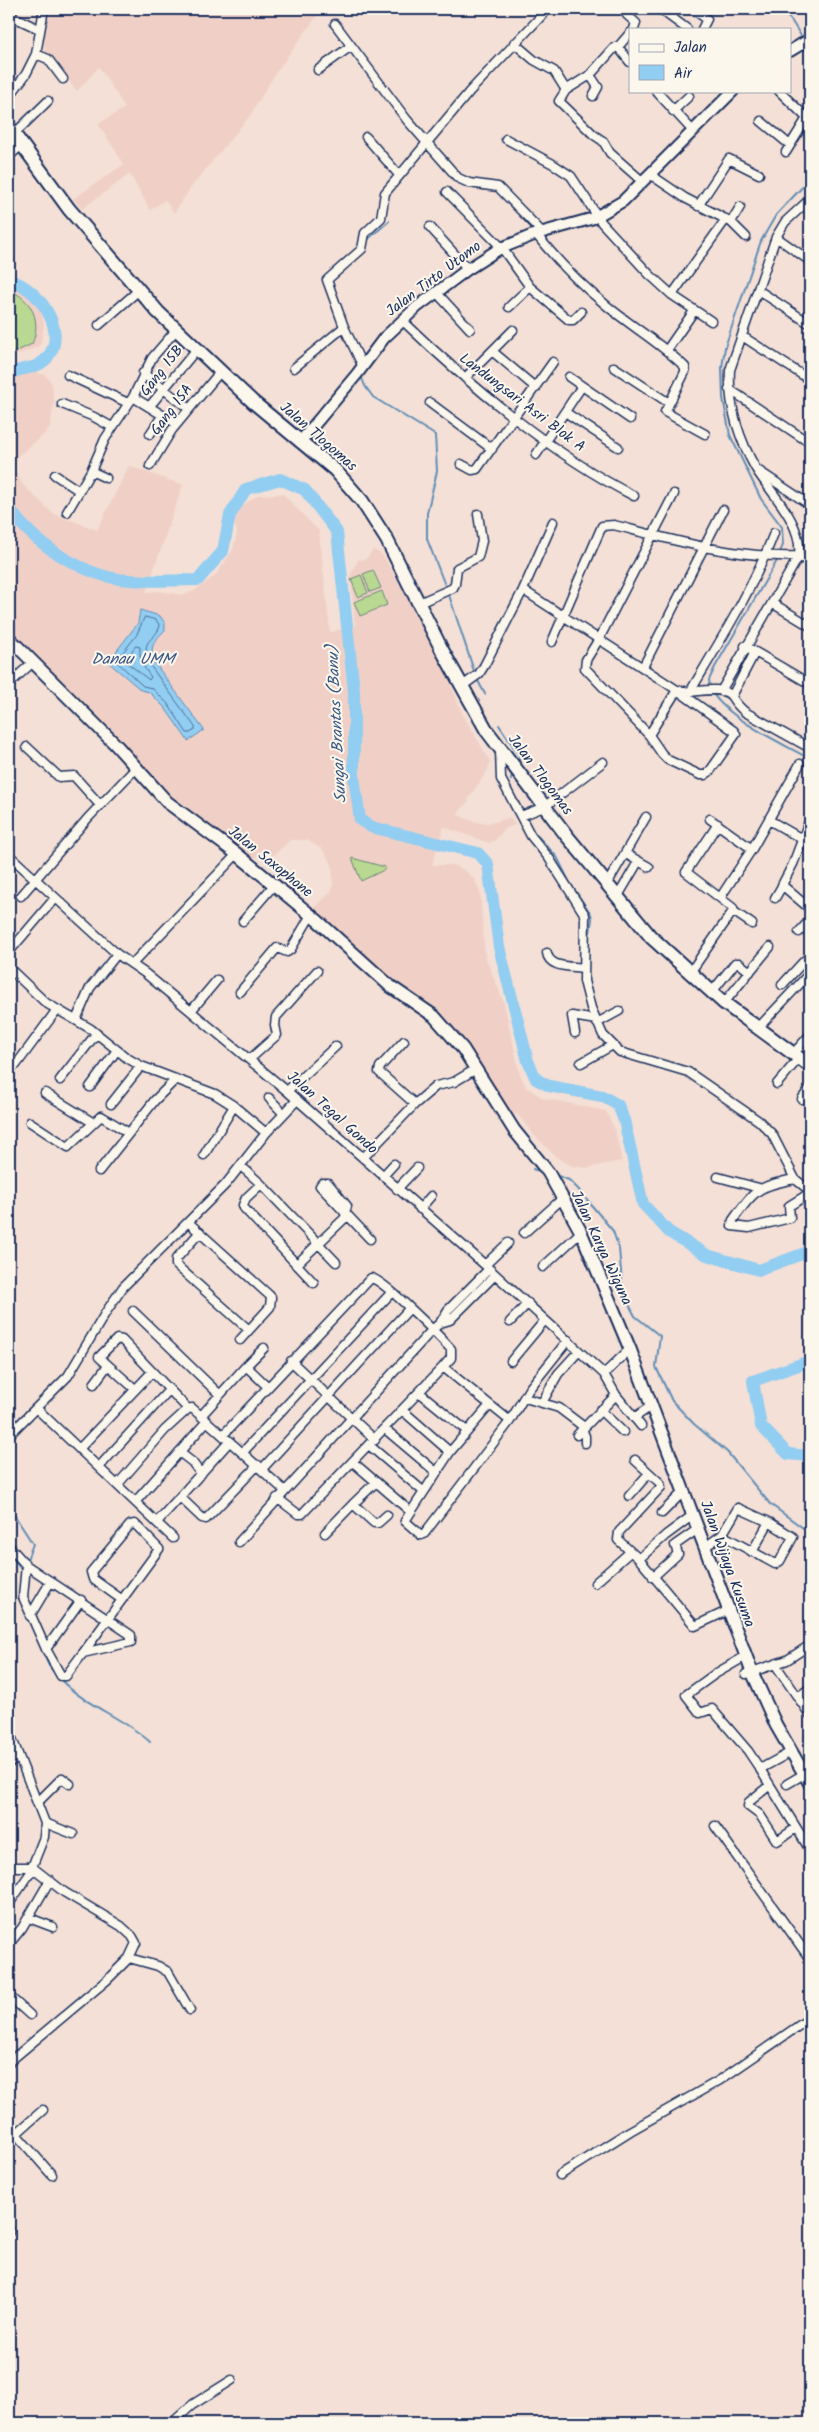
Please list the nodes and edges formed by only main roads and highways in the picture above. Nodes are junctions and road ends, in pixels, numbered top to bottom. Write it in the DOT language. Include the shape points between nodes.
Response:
graph roads {
  1 [pos="11,130"];
  2 [pos="9,638"];
  3 [pos="810,1066"];
  4 [pos="503,1114"];
  5 [pos="630,1349"];
  6 [pos="807,1779"];
  1 -- 3 [label="main road, Jalan Tlogomas" via="69,210 176,330 335,470 362,501 387,540 487,731 544,807 651,937 724,1003"];
  2 -- 4 [label="main road, Jalan Saxophone" via="137,767 167,802 237,854 390,986 444,1025"];
  4 -- 5 [label="main road, Jalan Karya Wiguna" via="550,1174 581,1232"];
  5 -- 6 [label="main road, Jalan Wijaya Kusuma" via="679,1497 698,1529 746,1656 749,1673"];
}
